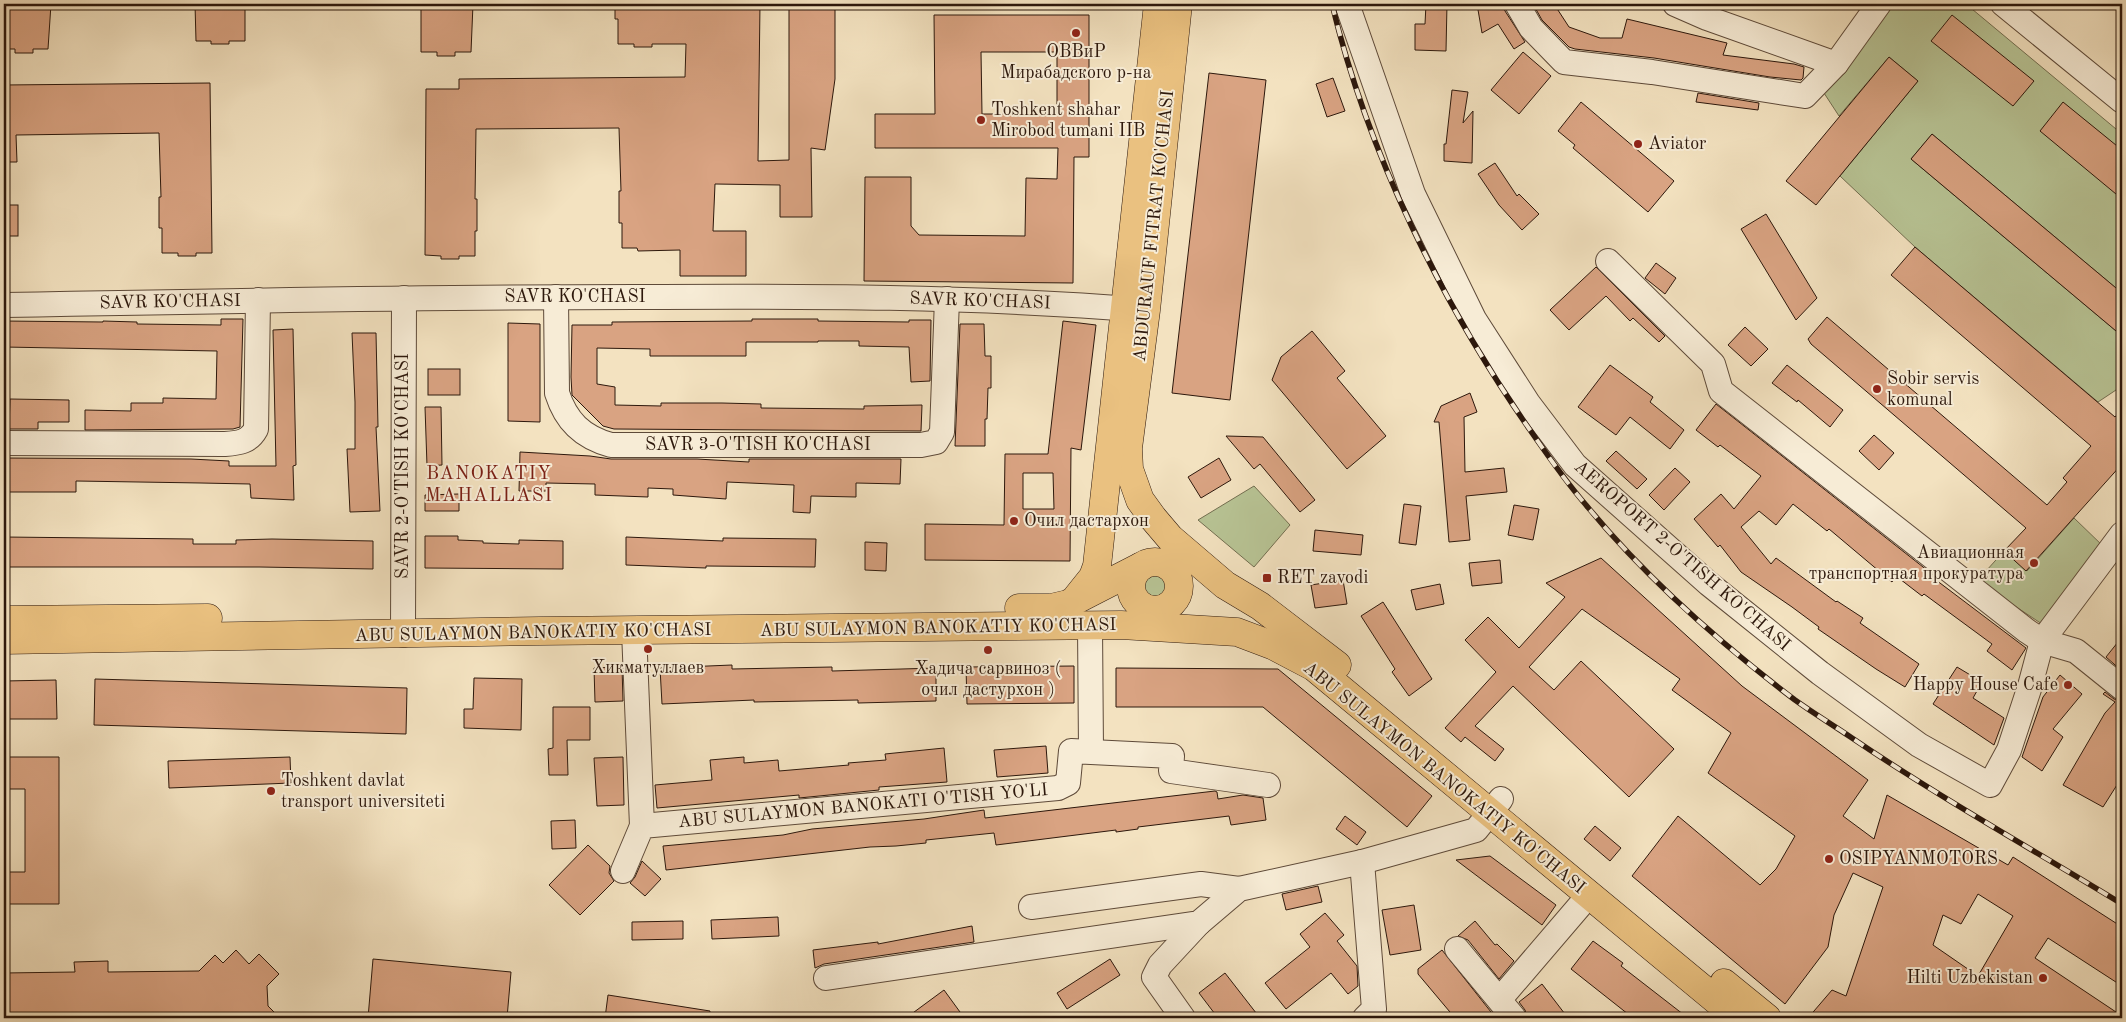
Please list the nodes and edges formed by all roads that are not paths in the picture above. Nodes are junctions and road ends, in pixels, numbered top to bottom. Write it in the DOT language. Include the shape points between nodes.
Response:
graph roads {
  1 [pos="1158,4"];
  2 [pos="1178,4"];
  3 [pos="1347,4"];
  4 [pos="1517,4"];
  5 [pos="1675,4"];
  6 [pos="1879,4"];
  7 [pos="2003,4"];
  8 [pos="1836,64"];
  9 [pos="2122,101"];
  10 [pos="1608,261"];
  11 [pos="556,297"];
  12 [pos="404,298"];
  13 [pos="258,300"];
  14 [pos="947,300"];
  15 [pos="4,305"];
  16 [pos="1135,310"];
  17 [pos="4,444"];
  18 [pos="1118,447"];
  19 [pos="1160,527"];
  20 [pos="2120,543"];
  21 [pos="1172,570"];
  22 [pos="1132,578"];
  23 [pos="1226,585"];
  24 [pos="1068,604"];
  25 [pos="1154,611"];
  26 [pos="4,620"];
  27 [pos="1121,625"];
  28 [pos="402,626"];
  29 [pos="1090,626"];
  30 [pos="1198,629"];
  31 [pos="634,630"];
  32 [pos="4,640"];
  33 [pos="2042,641"];
  34 [pos="2122,688"];
  35 [pos="1091,751"];
  36 [pos="1268,785"];
  37 [pos="1495,806"];
  38 [pos="642,826"];
  39 [pos="1362,862"];
  40 [pos="623,871"];
  41 [pos="1240,889"];
  42 [pos="1588,896"];
  43 [pos="1031,907"];
  44 [pos="1199,923"];
  45 [pos="1457,949"];
  46 [pos="826,978"];
  47 [pos="1500,1000"];
  48 [pos="1183,1018"];
  49 [pos="1364,1018"];
  50 [pos="1514,1018"];
  51 [pos="1738,1018"];
  52 [pos="1767,1018"];
  1 -- 16 [label="main road, ABDURAUF FITRAT KO'CHASI"];
  2 -- 16 [label="main road, ABDURAUF FITRAT KO'CHASI"];
  3 -- 33 [label="street, AEROPORT 2-O'TISH KO'CHASI" via="1414,194 1469,310 1528,403 1574,465 1709,584 1820,673 1919,745 1990,785 2009,750"];
  4 -- 8 [label="street" via="1531,28 1564,62 1805,96"];
  5 -- 8 [label="street"];
  6 -- 8 [label="street"];
  7 -- 9 [label="street"];
  10 -- 33 [label="street" via="1713,364 1722,391 2026,632"];
  11 -- 12 [label="street, SAVR KO'CHASI"];
  11 -- 14 [label="street, SAVR KO'CHASI" via="777,296"];
  11 -- 14 [label="street, SAVR 3-O'TISH KO'CHASI" via="557,393 560,403 577,428 587,436 611,445 921,445 936,442 942,432"];
  12 -- 13 [label="street, SAVR KO'CHASI"];
  12 -- 28 [label="street, SAVR 2-O'TISH KO'CHASI"];
  13 -- 15 [label="street, SAVR KO'CHASI"];
  13 -- 17 [label="street" via="256,429 248,440 225,444"];
  14 -- 16 [label="street, SAVR KO'CHASI"];
  16 -- 18 [label="main road, ABDURAUF FITRAT KO'CHASI"];
  18 -- 19 [label="main road, ABU SULAYMON BANOKATIY KO'CHASI" via="1146,510"];
  18 -- 22 [label="main road, ABDURAUF FITRAT KO'CHASI" via="1109,498 1118,552"];
  18 -- 24 [label="main road, ABDURAUF FITRAT KO'CHASI" via="1097,566 1087,587"];
  19 -- 21 [label="main road" via="1170,552"];
  19 -- 23 [label="main road, ABU SULAYMON BANOKATIY KO'CHASI"];
  20 -- 33 [label="street"];
  21 -- 22 [label="main road" via="1153,562"];
  21 -- 23 [label="main road"];
  21 -- 25 [label="main road" via="1179,582 1177,597 1168,607"];
  22 -- 24 [label="main road, ABU SULAYMON BANOKATIY KO'CHASI"];
  22 -- 25 [label="main road" via="1140,605"];
  23 -- 37 [label="main road, ABU SULAYMON BANOKATIY KO'CHASI" via="1318,649"];
  24 -- 28 [label="main road, ABU SULAYMON BANOKATIY KO'CHASI" via="1051,608"];
  25 -- 27 [label="main road"];
  25 -- 30 [label="main road"];
  26 -- 28 [label="main road, ABU SULAYMON BANOKATIY KO'CHASI"];
  27 -- 29 [label="main road, ABU SULAYMON BANOKATIY KO'CHASI"];
  27 -- 30 [label="main road, ABU SULAYMON BANOKATIY KO'CHASI"];
  28 -- 31 [label="main road, ABU SULAYMON BANOKATIY KO'CHASI"];
  28 -- 32 [label="main road, ABU SULAYMON BANOKATIY KO'CHASI"];
  29 -- 31 [label="main road, ABU SULAYMON BANOKATIY KO'CHASI"];
  29 -- 35 [label="street"];
  30 -- 37 [label="main road, ABU SULAYMON BANOKATIY KO'CHASI" via="1237,632 1294,656"];
  31 -- 38 [label="street"];
  33 -- 34 [label="street" via="2076,651"];
  35 -- 36 [label="street, ABU SULAYMON BANOKATI O'TISH YO'LI" via="1172,756 1171,772"];
  35 -- 38 [label="street, ABU SULAYMON BANOKATI O'TISH YO'LI" via="1071,751 1068,783 1058,788"];
  37 -- 39 [label="street" via="1476,830"];
  37 -- 42 [label="main road, ABU SULAYMON BANOKATIY KO'CHASI"];
  37 -- 52 [label="main road, ABU SULAYMON BANOKATIY KO'CHASI"];
  38 -- 40 [label="street"];
  39 -- 41 [label="street"];
  39 -- 49 [label="street" via="1374,1009"];
  41 -- 43 [label="street" via="1201,884"];
  41 -- 44 [label="street"];
  42 -- 47 [label="street"];
  42 -- 51 [label="main road, ABU SULAYMON BANOKATIY KO'CHASI"];
  44 -- 46 [label="street"];
  44 -- 48 [label="street" via="1160,965 1154,977"];
  45 -- 47 [label="street"];
  47 -- 50 [label="street"];
}
